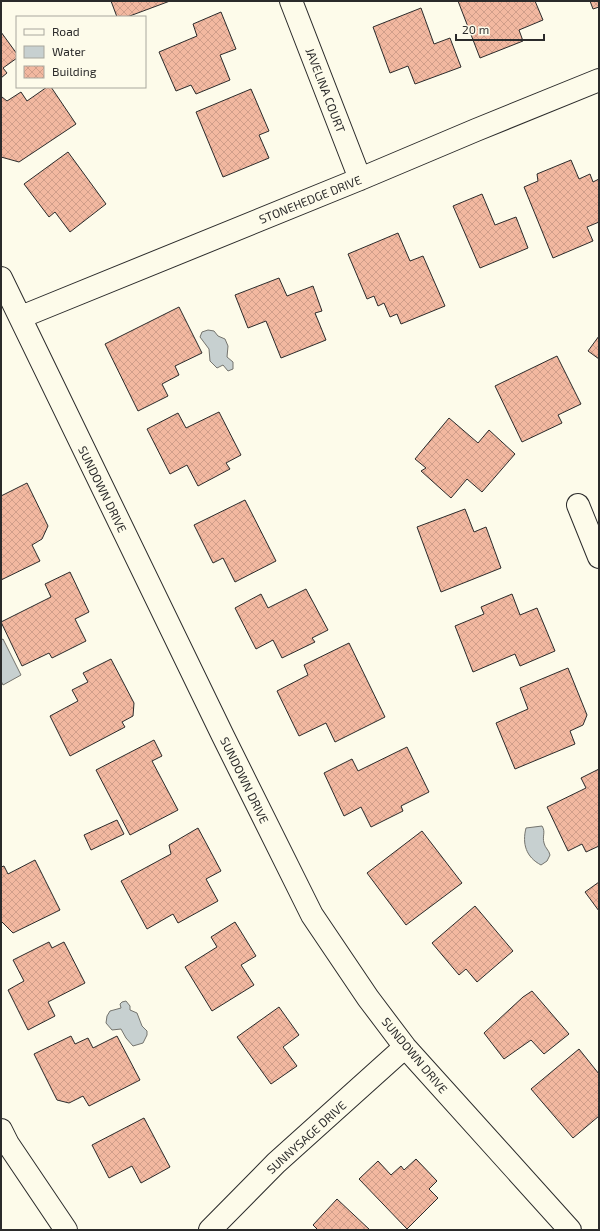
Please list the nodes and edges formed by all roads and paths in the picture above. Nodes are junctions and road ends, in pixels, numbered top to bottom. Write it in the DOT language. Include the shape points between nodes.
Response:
graph roads {
  1 [pos="291,1"];
  2 [pos="599,80"];
  3 [pos="360,179"];
  4 [pos="1,278"];
  5 [pos="20,317"];
  6 [pos="578,505"];
  7 [pos="599,557"];
  8 [pos="405,1047"];
  9 [pos="1,1130"];
  10 [pos="66,1230"];
  11 [pos="210,1230"];
  12 [pos="570,1230"];
  1 -- 3 [label="street, JAVELINA COURT"];
  2 -- 3 [label="street, STONEHEDGE DRIVE"];
  3 -- 5 [label="street, STONEHEDGE DRIVE"];
  4 -- 5 [label="street, SUNDOWN DRIVE"];
  5 -- 8 [label="street, SUNDOWN DRIVE" via="312,915 368,998"];
  6 -- 7 [label="street"];
  8 -- 11 [label="street, SUNNYSAGE DRIVE" via="276,1163"];
  8 -- 12 [label="street, SUNDOWN DRIVE"];
  9 -- 10 [label="street"];
}
